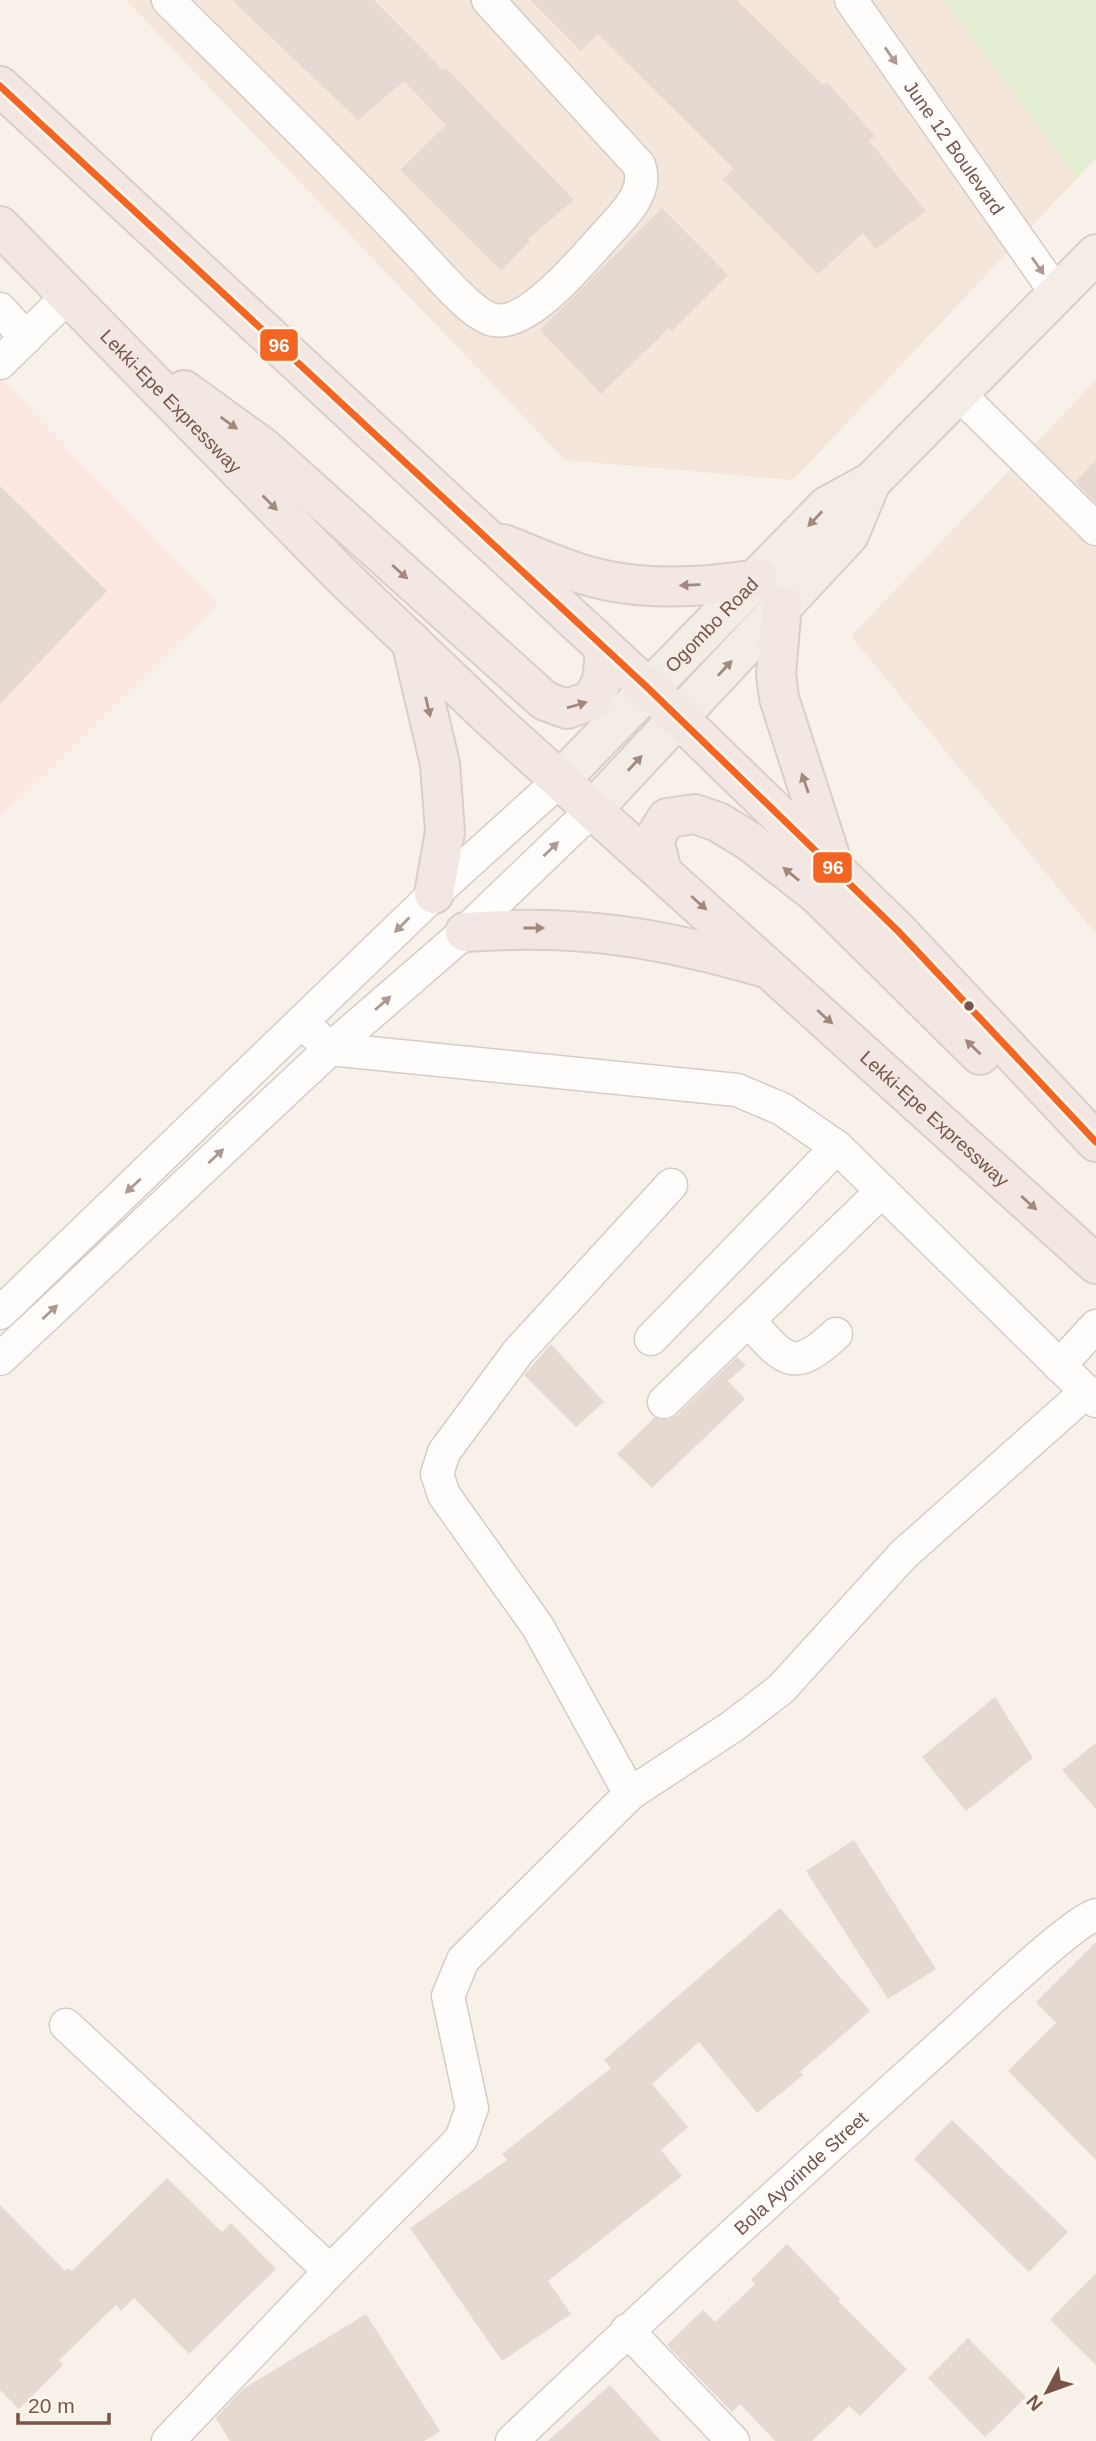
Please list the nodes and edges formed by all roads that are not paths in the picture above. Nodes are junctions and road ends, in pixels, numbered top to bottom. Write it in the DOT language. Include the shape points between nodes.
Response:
graph roads {
  1 [pos="168,0"];
  2 [pos="488,0"];
  3 [pos="851,0"];
  4 [pos="0,86"];
  5 [pos="0,226"];
  6 [pos="1096,254"];
  7 [pos="1057,294"];
  8 [pos="67,297"];
  9 [pos="0,309"];
  10 [pos="94,325"];
  11 [pos="26,338"];
  12 [pos="0,363"];
  13 [pos="960,395"];
  14 [pos="1096,529"];
  15 [pos="485,537"];
  16 [pos="770,592"];
  17 [pos="411,641"];
  18 [pos="605,651"];
  19 [pos="650,690"];
  20 [pos="678,718"];
  21 [pos="560,780"];
  22 [pos="593,809"];
  23 [pos="661,868"];
  24 [pos="835,871"];
  25 [pos="434,894"];
  26 [pos="466,932"];
  27 [pos="775,971"];
  28 [pos="303,1023"];
  29 [pos="330,1049"];
  30 [pos="1091,1137"];
  31 [pos="837,1147"];
  32 [pos="671,1185"];
  33 [pos="881,1191"];
  34 [pos="1096,1264"];
  35 [pos="0,1313"];
  36 [pos="750,1322"];
  37 [pos="1096,1326"];
  38 [pos="836,1334"];
  39 [pos="651,1339"];
  40 [pos="0,1359"];
  41 [pos="1059,1366"];
  42 [pos="1091,1396"];
  43 [pos="664,1402"];
  44 [pos="630,1794"];
  45 [pos="1096,1915"];
  46 [pos="66,2025"];
  47 [pos="330,2271"];
  48 [pos="627,2330"];
  49 [pos="168,2441"];
  50 [pos="512,2441"];
  51 [pos="733,2441"];
  1 -- 2 [label="street" via="443,279 481,315 494,320 532,309 593,248 640,191 644,177 639,165"];
  3 -- 7 [label="street, June 12 Boulevard, one-way"];
  4 -- 15 [label="highway"];
  5 -- 8 [label="highway, Lekki-Epe Expressway"];
  6 -- 7 [label="main road, Ogombo Road"];
  7 -- 13 [label="main road, Ogombo Road"];
  8 -- 10 [label="highway, Lekki-Epe Expressway"];
  8 -- 11 [label="street"];
  9 -- 11 [label="street"];
  10 -- 17 [label="highway, Lekki-Epe Expressway, one-way"];
  10 -- 18 [label="highway, one-way" via="264,448 545,701 567,709 592,700 602,681"];
  11 -- 12 [label="street"];
  13 -- 14 [label="street"];
  13 -- 16 [label="main road, Ogombo Road" via="872,482 849,535"];
  16 -- 15 [label="highway, one-way" via="725,584 631,584 586,575"];
  15 -- 18 [label="highway"];
  16 -- 19 [label="main road, Ogombo Road"];
  20 -- 16 [label="main road, Ogombo Road, one-way"];
  24 -- 16 [label="highway, one-way" via="779,698"];
  17 -- 21 [label="highway, Lekki-Epe Expressway"];
  17 -- 25 [label="highway, one-way" via="440,764 445,832"];
  18 -- 19 [label="highway"];
  19 -- 20 [label="highway"];
  19 -- 21 [label="main road, Ogombo Road"];
  22 -- 20 [label="main road, Ogombo Road, one-way"];
  20 -- 24 [label="highway"];
  21 -- 22 [label="highway, Lekki-Epe Expressway"];
  21 -- 25 [label="street"];
  22 -- 23 [label="highway, Lekki-Epe Expressway"];
  26 -- 22 [label="street, one-way"];
  23 -- 27 [label="highway, Lekki-Epe Expressway, one-way"];
  30 -- 23 [label="highway, one-way" via="1034,1103 818,895 739,834 695,814 667,818 654,839"];
  24 -- 30 [label="highway" via="898,931"];
  25 -- 28 [label="street, one-way"];
  26 -- 27 [label="highway, one-way" via="532,928 605,932 701,950"];
  29 -- 26 [label="street, one-way"];
  27 -- 34 [label="highway, Lekki-Epe Expressway, one-way"];
  28 -- 29 [label="street"];
  28 -- 35 [label="street, one-way"];
  29 -- 31 [label="street" via="737,1090 782,1109"];
  40 -- 29 [label="street, one-way"];
  31 -- 33 [label="street"];
  31 -- 39 [label="street"];
  32 -- 44 [label="street" via="518,1352 444,1452 437,1474 444,1495 538,1628"];
  33 -- 36 [label="street"];
  33 -- 41 [label="street"];
  36 -- 38 [label="street" via="779,1354 794,1359 812,1356"];
  36 -- 43 [label="street"];
  37 -- 41 [label="street"];
  41 -- 42 [label="street"];
  42 -- 44 [label="street" via="903,1555 781,1689"];
  44 -- 47 [label="street" via="463,1960 447,1996 472,2108 461,2139"];
  45 -- 48 [label="street, Bola Ayorinde Street" via="1056,1943"];
  46 -- 47 [label="street"];
  47 -- 49 [label="street"];
  48 -- 50 [label="street, Bola Ayorinde Street"];
  48 -- 51 [label="street"];
}
